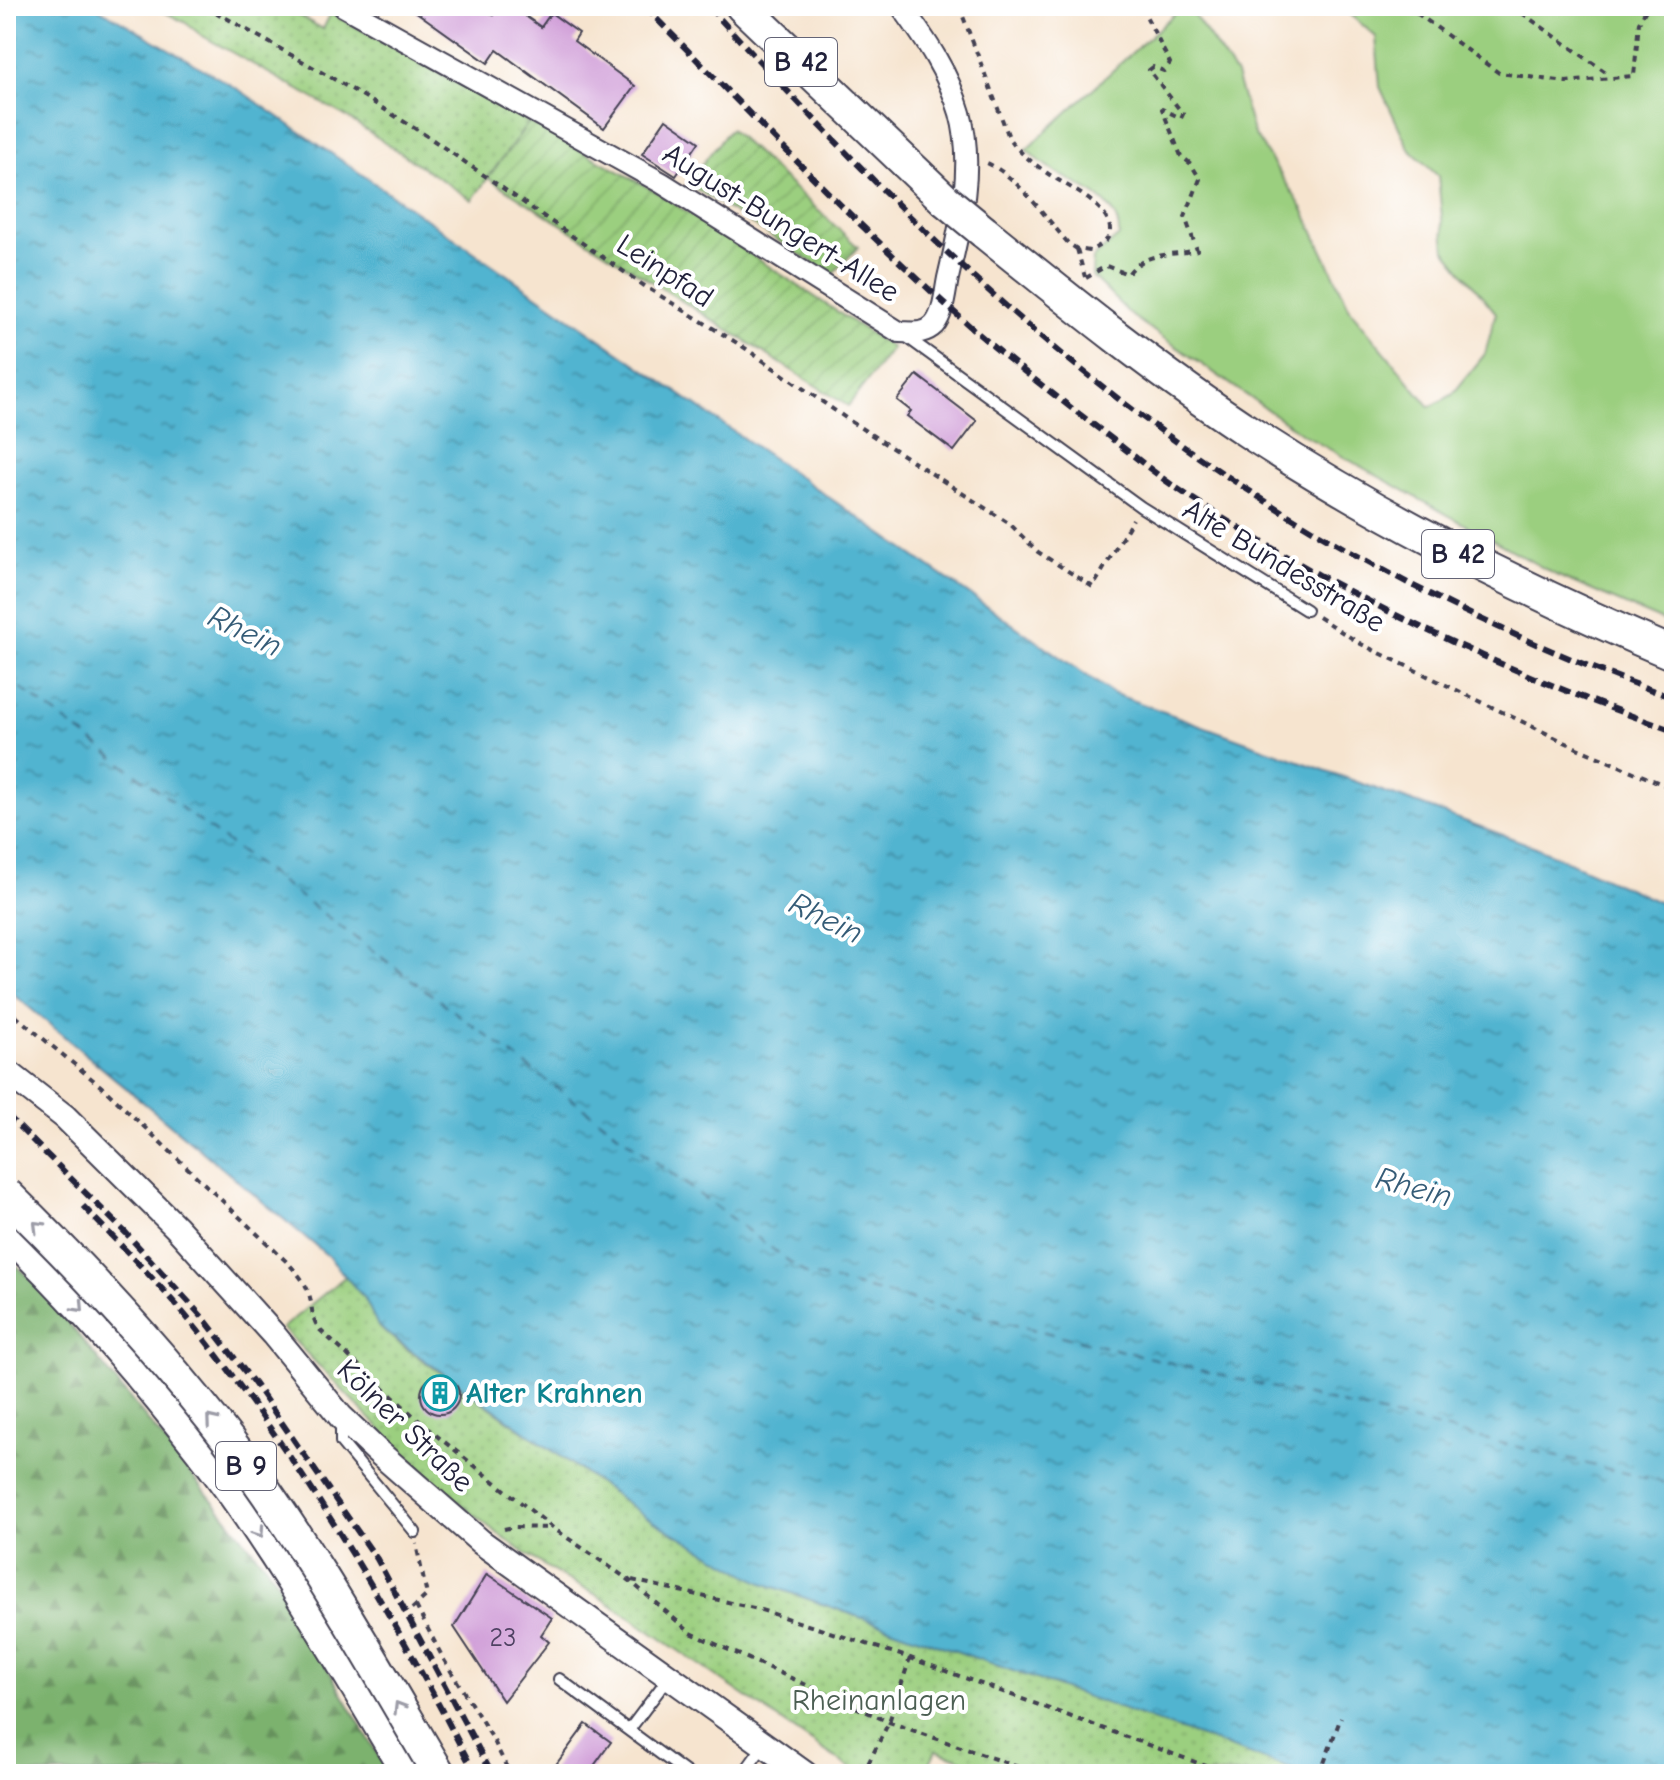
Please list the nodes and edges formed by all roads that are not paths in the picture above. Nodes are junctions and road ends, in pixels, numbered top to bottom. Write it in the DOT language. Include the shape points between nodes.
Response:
graph roads {
  1 [pos="343,6"];
  2 [pos="901,6"];
  3 [pos="747,7"];
  4 [pos="899,332"];
  5 [pos="1306,610"];
  6 [pos="1674,654"];
  7 [pos="6,1071"];
  8 [pos="6,1194"];
  9 [pos="6,1230"];
  10 [pos="341,1417"];
  11 [pos="415,1532"];
  12 [pos="670,1676"];
  13 [pos="559,1679"];
  14 [pos="629,1730"];
  15 [pos="764,1745"];
  16 [pos="409,1774"];
  17 [pos="439,1774"];
  18 [pos="688,1774"];
  19 [pos="743,1774"];
  20 [pos="805,1774"];
  1 -- 4 [label="street, August-Bungert-Allee" via="662,183"];
  2 -- 4 [label="street, August-Bungert-Allee" via="936,54 961,115 966,161 958,236 940,317 920,333"];
  3 -- 6 [label="main road, B 42, bridge" via="945,200 1098,325 1252,434 1473,562"];
  4 -- 5 [label="lane, Alte Bundesstraße" via="1141,507"];
  7 -- 10 [label="street, Kölner Straße" via="65,1117 176,1227"];
  17 -- 8 [label="main road, B 9, one-way, bridge" via="299,1543 229,1442 135,1329"];
  9 -- 16 [label="main road, B 9, one-way" via="117,1347 208,1459"];
  10 -- 11 [label="lane" via="341,1442"];
  10 -- 12 [label="street, Kölner Straße" via="481,1542"];
  12 -- 14 [label="lane"];
  12 -- 15 [label="street, Kölner Straße"];
  13 -- 14 [label="lane"];
  14 -- 18 [label="lane"];
  15 -- 19 [label="lane"];
  15 -- 20 [label="street, Kölner Straße"];
}
